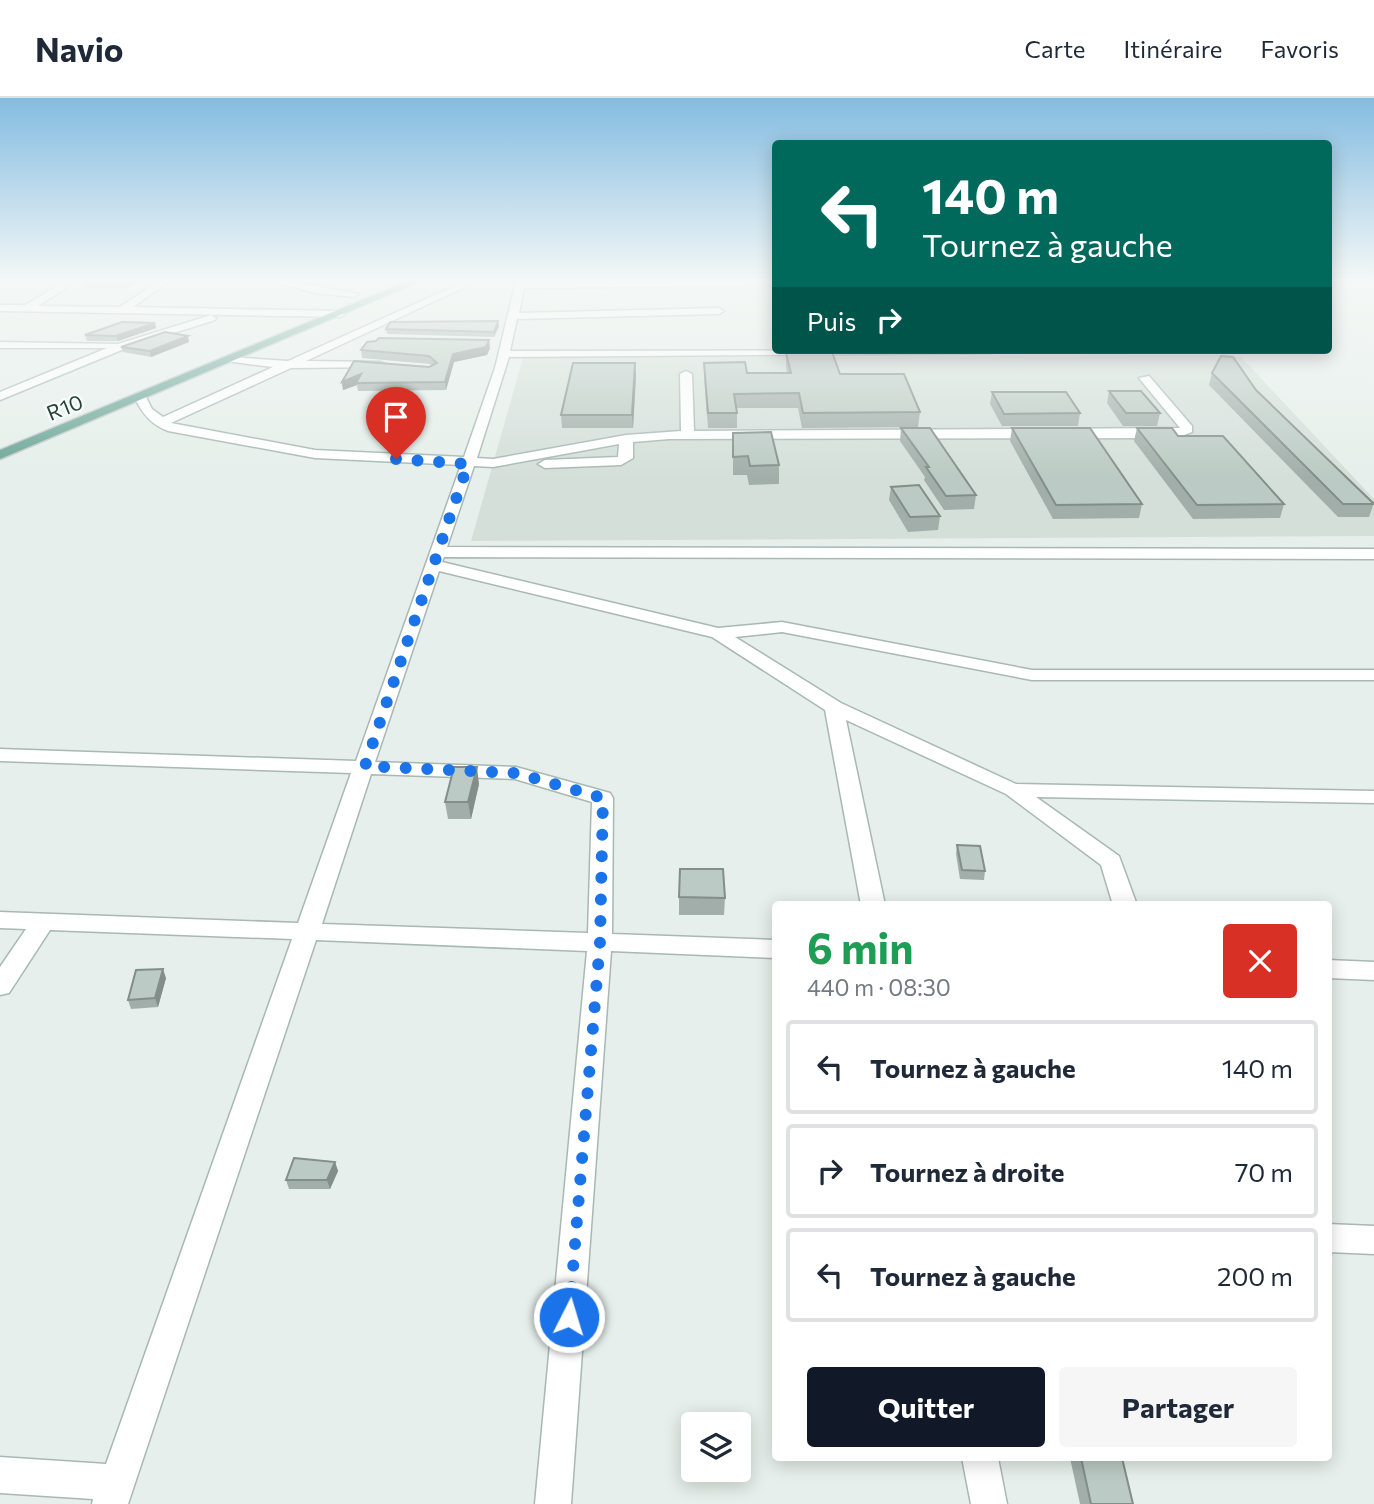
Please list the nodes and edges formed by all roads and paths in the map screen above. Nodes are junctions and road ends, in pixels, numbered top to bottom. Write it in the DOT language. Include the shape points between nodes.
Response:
graph roads {
  1 [pos="121,347"];
  2 [pos="262,347"];
  3 [pos="331,347"];
  4 [pos="502,347"];
  5 [pos="772,349"];
  6 [pos="233,359"];
  7 [pos="294,364"];
  8 [pos="398,368"];
  9 [pos="686,374"];
  10 [pos="1145,378"];
  11 [pos="0,396"];
  12 [pos="141,398"];
  13 [pos="160,423"];
  14 [pos="688,435"];
  15 [pos="626,439"];
  16 [pos="0,455"];
  17 [pos="509,461"];
  18 [pos="468,464"];
  19 [pos="1374,554"];
  20 [pos="436,559"];
  21 [pos="718,633"];
  22 [pos="1374,675"];
  23 [pos="834,707"];
  24 [pos="0,755"];
  25 [pos="365,766"];
  26 [pos="1013,789"];
  27 [pos="1374,797"];
  28 [pos="872,901"];
  29 [pos="1124,901"];
  30 [pos="0,920"];
  31 [pos="43,922"];
  32 [pos="308,932"];
  33 [pos="600,942"];
  34 [pos="772,949"];
  35 [pos="1332,969"];
  36 [pos="1374,971"];
  37 [pos="0,986"];
  38 [pos="1332,1238"];
  39 [pos="1374,1240"];
  40 [pos="981,1461"];
  41 [pos="0,1475"];
  42 [pos="113,1494"];
  43 [pos="553,1504"];
  44 [pos="989,1504"];
  1 -- 11 [label="street"];
  2 -- 6 [label="main road, R10"];
  3 -- 7 [label="street"];
  4 -- 5 [label="street"];
  4 -- 18 [label="street"];
  6 -- 7 [label="street"];
  6 -- 12 [label="main road, R10"];
  7 -- 8 [label="street"];
  7 -- 13 [label="street"];
  9 -- 14 [label="street"];
  10 -- 14 [label="street" via="1188,429 1176,434"];
  12 -- 13 [label="street"];
  12 -- 16 [label="main road, R10"];
  13 -- 18 [label="street" via="187,432 315,454"];
  14 -- 15 [label="street"];
  15 -- 17 [label="street"];
  15 -- 17 [label="street" via="626,458 621,461"];
  17 -- 18 [label="street"];
  18 -- 20 [label="street"];
  19 -- 20 [label="street"];
  20 -- 21 [label="street"];
  20 -- 25 [label="street"];
  21 -- 22 [label="street" via="782,627 1032,675"];
  21 -- 23 [label="street"];
  23 -- 26 [label="street"];
  23 -- 28 [label="street"];
  24 -- 25 [label="street"];
  25 -- 32 [label="street"];
  25 -- 33 [label="street" via="516,773 603,798"];
  26 -- 27 [label="street"];
  26 -- 29 [label="street" via="1111,861"];
  30 -- 31 [label="street"];
  31 -- 32 [label="street"];
  31 -- 37 [label="street"];
  32 -- 33 [label="street"];
  32 -- 42 [label="street"];
  33 -- 34 [label="street"];
  33 -- 43 [label="street"];
  35 -- 36 [label="street"];
  38 -- 39 [label="street"];
  40 -- 44 [label="street"];
  41 -- 42 [label="street"];
}
